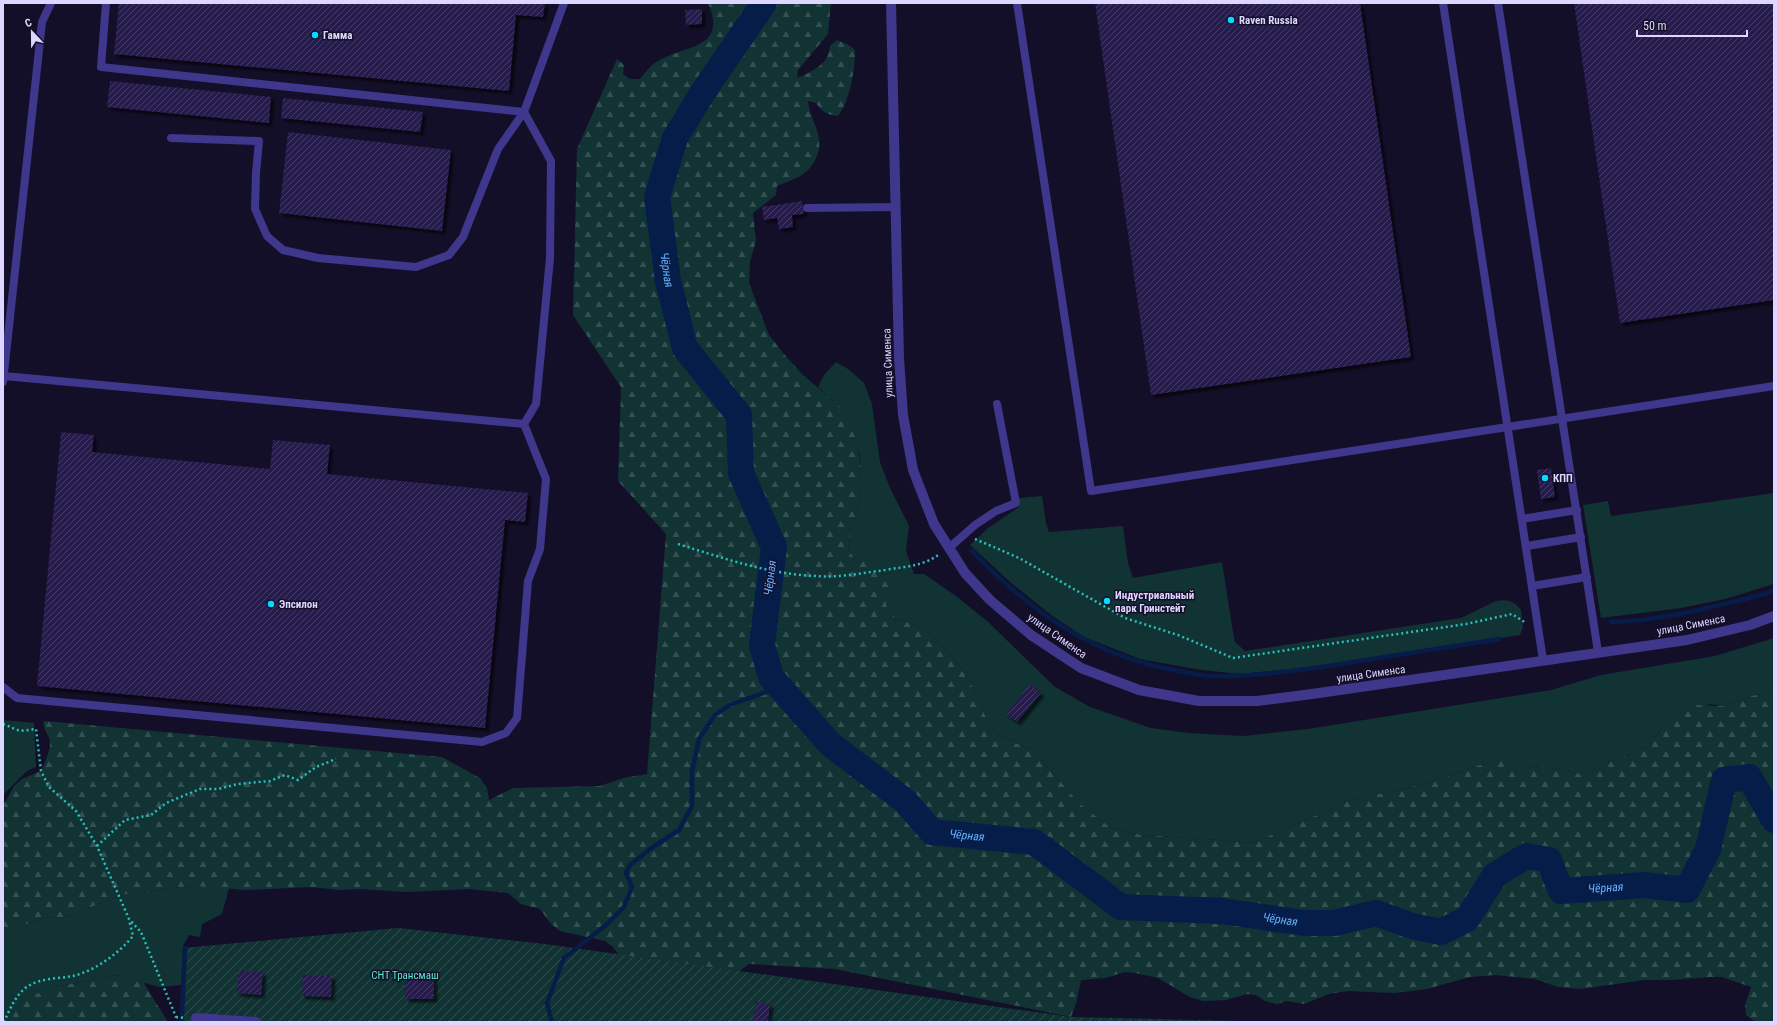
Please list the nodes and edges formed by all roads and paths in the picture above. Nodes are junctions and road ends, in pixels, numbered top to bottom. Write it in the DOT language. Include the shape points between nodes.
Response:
graph roads {
  1 [pos="51,3"];
  2 [pos="106,3"];
  3 [pos="564,3"];
  4 [pos="891,3"];
  5 [pos="1016,3"];
  6 [pos="1443,3"];
  7 [pos="1498,3"];
  8 [pos="524,112"];
  9 [pos="171,138"];
  10 [pos="896,207"];
  11 [pos="807,208"];
  12 [pos="3,379"];
  13 [pos="1774,386"];
  14 [pos="997,404"];
  15 [pos="1562,419"];
  16 [pos="524,424"];
  17 [pos="1508,427"];
  18 [pos="1577,510"];
  19 [pos="1522,519"];
  20 [pos="965,535"];
  21 [pos="1581,537"];
  22 [pos="678,544"];
  23 [pos="1526,546"];
  24 [pos="949,548"];
  25 [pos="934,558"];
  26 [pos="1587,577"];
  27 [pos="1532,586"];
  28 [pos="1774,616"];
  29 [pos="1532,627"];
  30 [pos="1598,652"];
  31 [pos="1544,660"];
  32 [pos="3,687"];
  33 [pos="3,724"];
  34 [pos="336,759"];
  35 [pos="97,846"];
  36 [pos="129,920"];
  37 [pos="196,1018"];
  38 [pos="4,1022"];
  39 [pos="176,1022"];
  40 [pos="256,1022"];
  1 -- 12 [label="lane" via="42,22"];
  2 -- 8 [label="lane" via="101,66"];
  3 -- 8 [label="lane"];
  4 -- 10 [label="street, улица Сименса"];
  5 -- 17 [label="lane" via="1091,491"];
  6 -- 17 [label="lane"];
  7 -- 15 [label="lane"];
  8 -- 9 [label="lane" via="498,149 463,237 449,255 416,267 318,258 283,250 267,236 255,209 259,141"];
  8 -- 16 [label="lane" via="552,161 550,258 536,404"];
  10 -- 11 [label="lane"];
  10 -- 24 [label="street, улица Сименса" via="899,358 903,415 913,470 934,524"];
  12 -- 16 [label="lane"];
  13 -- 15 [label="lane"];
  14 -- 20 [label="lane" via="1016,503 996,511"];
  15 -- 17 [label="lane"];
  15 -- 18 [label="lane"];
  16 -- 32 [label="lane" via="546,479 540,549 528,580 517,718 506,733 482,742 17,698"];
  17 -- 19 [label="lane"];
  18 -- 19 [label="lane"];
  18 -- 21 [label="lane"];
  19 -- 23 [label="lane"];
  20 -- 24 [label="lane"];
  20 -- 29 [label="path" via="1019,558 1125,618 1178,634 1233,658 1466,624 1512,614"];
  21 -- 23 [label="lane"];
  21 -- 26 [label="lane"];
  22 -- 25 [label="path" via="755,567 787,574 817,576 848,575 926,563"];
  23 -- 27 [label="lane"];
  24 -- 31 [label="street, улица Сименса" via="965,573 990,600 1031,635 1081,668 1139,690 1199,701 1257,701"];
  26 -- 27 [label="lane"];
  26 -- 30 [label="lane"];
  27 -- 31 [label="lane"];
  28 -- 30 [label="street, улица Сименса" via="1750,626 1687,640"];
  30 -- 31 [label="street, улица Сименса"];
  33 -- 35 [label="path" via="20,731 36,729 41,771 50,787 76,811"];
  34 -- 35 [label="path" via="316,767 298,780 285,775 270,781 218,789 200,789 166,803 151,815 125,820"];
  35 -- 36 [label="path"];
  36 -- 38 [label="path" via="133,936 118,952 84,973 36,982 24,989 16,998"];
  36 -- 39 [label="path" via="141,932"];
  37 -- 40 [label="street"];
}
